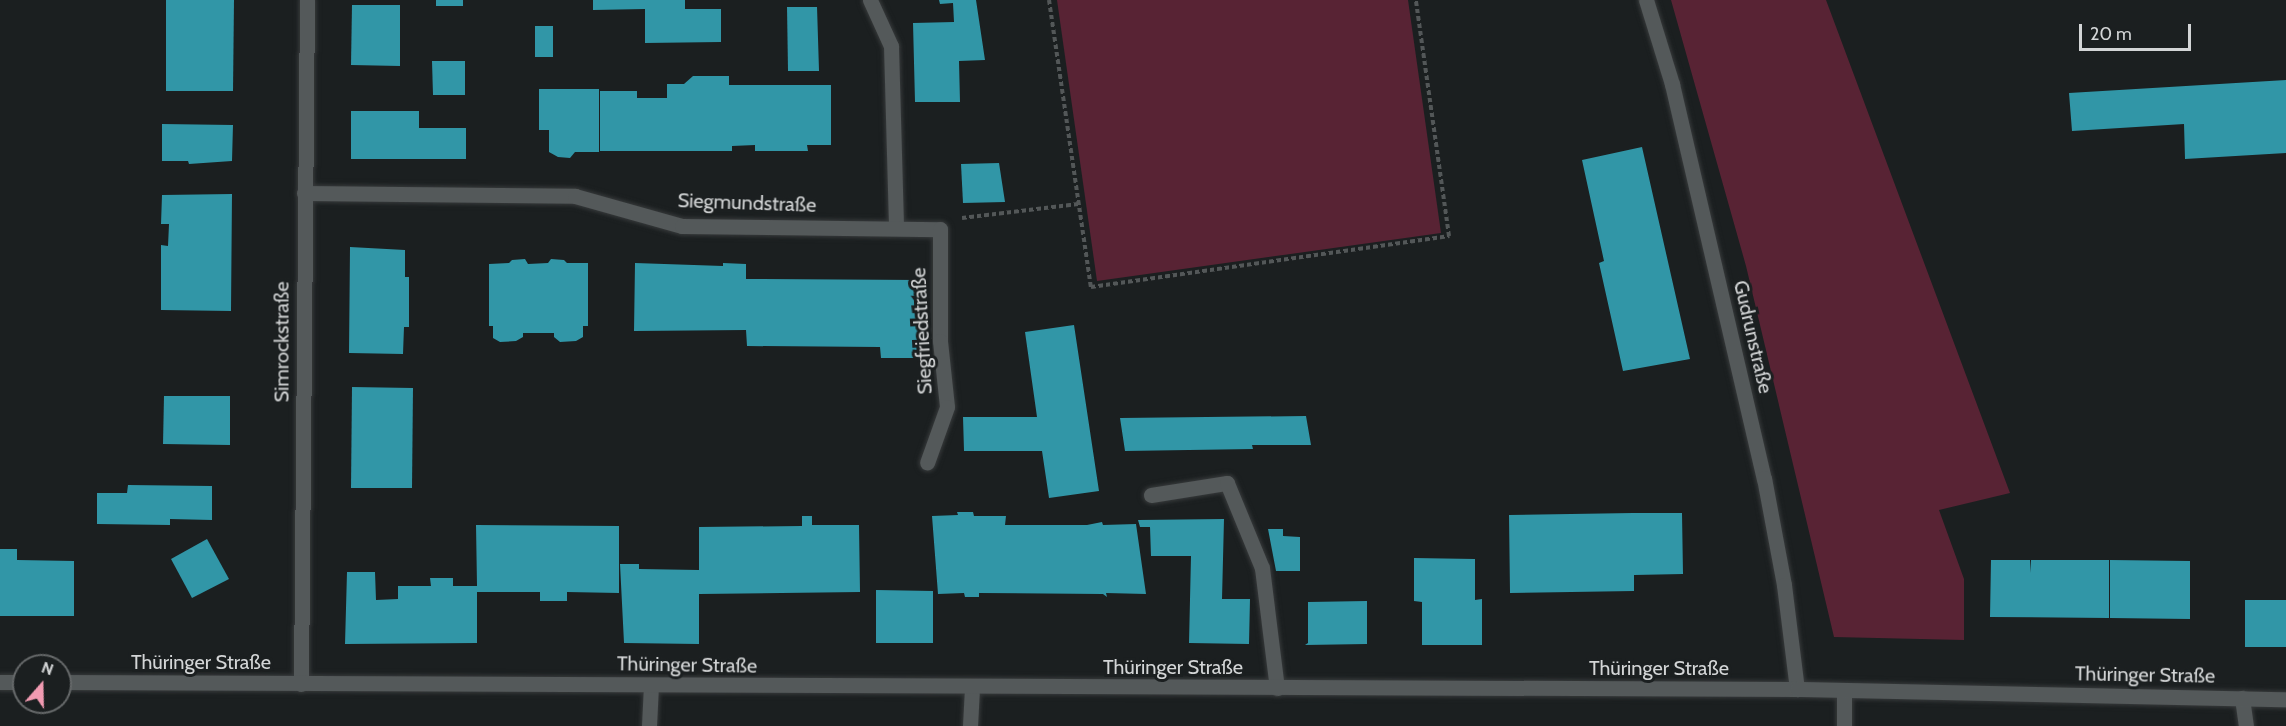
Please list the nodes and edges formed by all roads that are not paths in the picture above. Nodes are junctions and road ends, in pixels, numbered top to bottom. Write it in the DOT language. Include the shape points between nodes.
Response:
graph roads {
  1 [pos="307,0"];
  2 [pos="870,0"];
  3 [pos="1646,0"];
  4 [pos="304,193"];
  5 [pos="896,227"];
  6 [pos="940,229"];
  7 [pos="927,463"];
  8 [pos="1151,495"];
  9 [pos="72,682"];
  10 [pos="301,684"];
  11 [pos="651,685"];
  12 [pos="972,687"];
  13 [pos="1277,688"];
  14 [pos="1797,689"];
  15 [pos="1844,691"];
  16 [pos="2242,698"];
  17 [pos="2286,699"];
  18 [pos="649,726"];
  19 [pos="970,726"];
  20 [pos="1844,726"];
  21 [pos="2246,726"];
  1 -- 4 [label="street, Simrockstraße"];
  2 -- 5 [label="street" via="891,46"];
  3 -- 14 [label="street, Gudrunstraße" via="1671,84 1764,478 1784,585"];
  4 -- 5 [label="street, Siegmundstraße" via="575,196 682,226"];
  4 -- 10 [label="street, Simrockstraße"];
  5 -- 6 [label="street, Siegmundstraße"];
  6 -- 7 [label="street, Siegfriedstraße" via="940,341 947,407"];
  8 -- 13 [label="street" via="1227,483 1262,568"];
  9 -- 10 [label="street, Thüringer Straße"];
  10 -- 11 [label="street, Thüringer Straße"];
  11 -- 12 [label="street, Thüringer Straße"];
  11 -- 18 [label="street"];
  12 -- 13 [label="street, Thüringer Straße"];
  12 -- 19 [label="street"];
  13 -- 14 [label="street, Thüringer Straße"];
  14 -- 15 [label="street, Thüringer Straße"];
  15 -- 16 [label="street, Thüringer Straße"];
  15 -- 20 [label="street"];
  16 -- 17 [label="street, Thüringer Straße"];
  16 -- 21 [label="street"];
}
